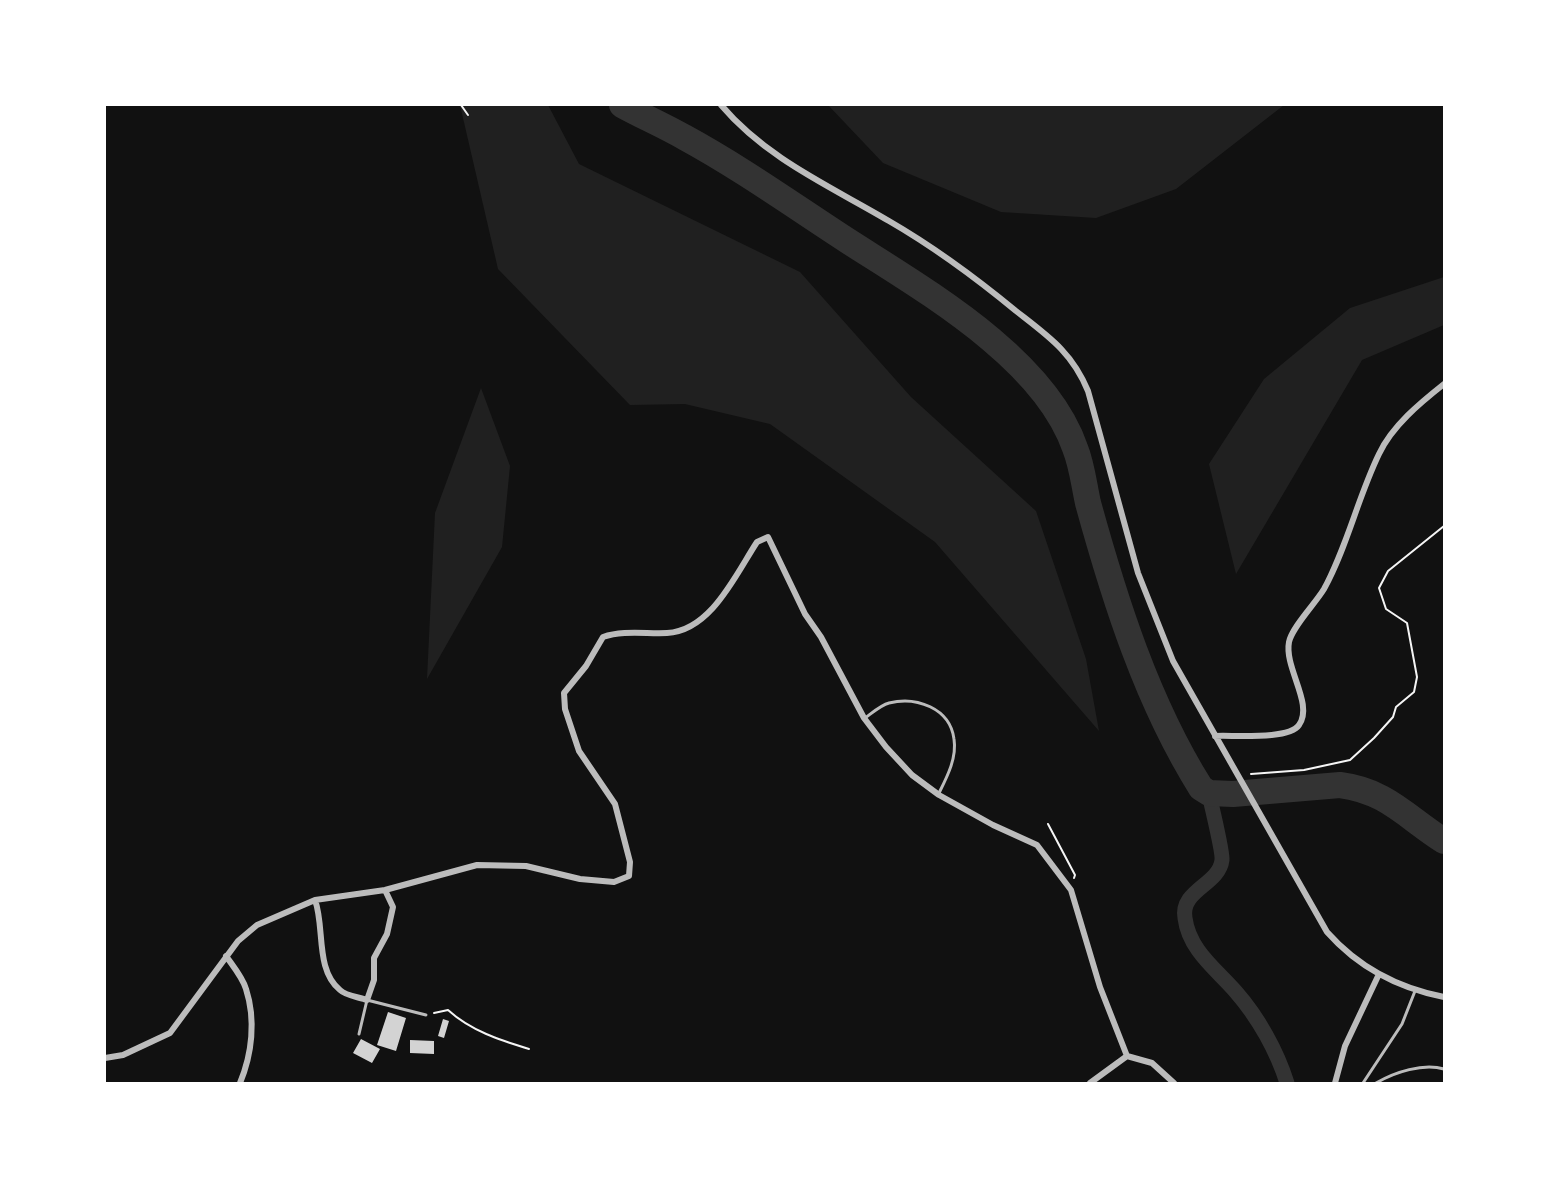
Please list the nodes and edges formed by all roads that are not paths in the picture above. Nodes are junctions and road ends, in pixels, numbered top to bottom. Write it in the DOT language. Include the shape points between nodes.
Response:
graph roads {
  1 [pos="721,105"];
  2 [pos="1444,384"];
  3 [pos="864,718"];
  4 [pos="1215,736"];
  5 [pos="939,795"];
  6 [pos="385,890"];
  7 [pos="315,900"];
  8 [pos="226,956"];
  9 [pos="1378,974"];
  10 [pos="1414,991"];
  11 [pos="1444,997"];
  12 [pos="367,1000"];
  13 [pos="426,1015"];
  14 [pos="359,1034"];
  15 [pos="1127,1056"];
  16 [pos="105,1058"];
  17 [pos="1444,1069"];
  18 [pos="240,1083"];
  19 [pos="1090,1083"];
  20 [pos="1174,1083"];
  21 [pos="1335,1083"];
  22 [pos="1363,1083"];
  23 [pos="1376,1083"];
  1 -- 4 [label="street" via="779,159 892,222 975,278 1064,349 1088,391 1138,573 1173,662"];
  2 -- 4 [label="street" via="1418,406 1379,452 1324,588 1289,639 1288,651 1303,715 1299,725 1292,732 1267,736"];
  3 -- 5 [label="street" via="912,775"];
  3 -- 5 [label="lane" via="887,703 920,701 944,716 954,739 952,766"];
  3 -- 6 [label="street" via="805,614 772,541 761,538 701,619 675,632 615,633 603,637 564,693 565,709 579,751 615,804 630,862 629,876 614,882 580,879 526,866 477,865"];
  4 -- 9 [label="street" via="1327,932 1359,963"];
  5 -- 15 [label="street" via="1037,845 1071,890 1090,958"];
  6 -- 7 [label="street"];
  6 -- 12 [label="street" via="393,907 387,934 374,958 374,980"];
  7 -- 8 [label="street" via="257,925"];
  7 -- 12 [label="street" via="330,979 341,992"];
  8 -- 16 [label="street" via="170,1033"];
  8 -- 18 [label="street" via="246,987 253,1024"];
  9 -- 10 [label="street"];
  9 -- 21 [label="street" via="1345,1046"];
  10 -- 11 [label="street"];
  10 -- 22 [label="lane" via="1402,1024"];
  12 -- 13 [label="lane"];
  12 -- 14 [label="lane"];
  15 -- 19 [label="street"];
  15 -- 20 [label="street" via="1152,1063"];
  17 -- 23 [label="lane" via="1408,1070"];
}
